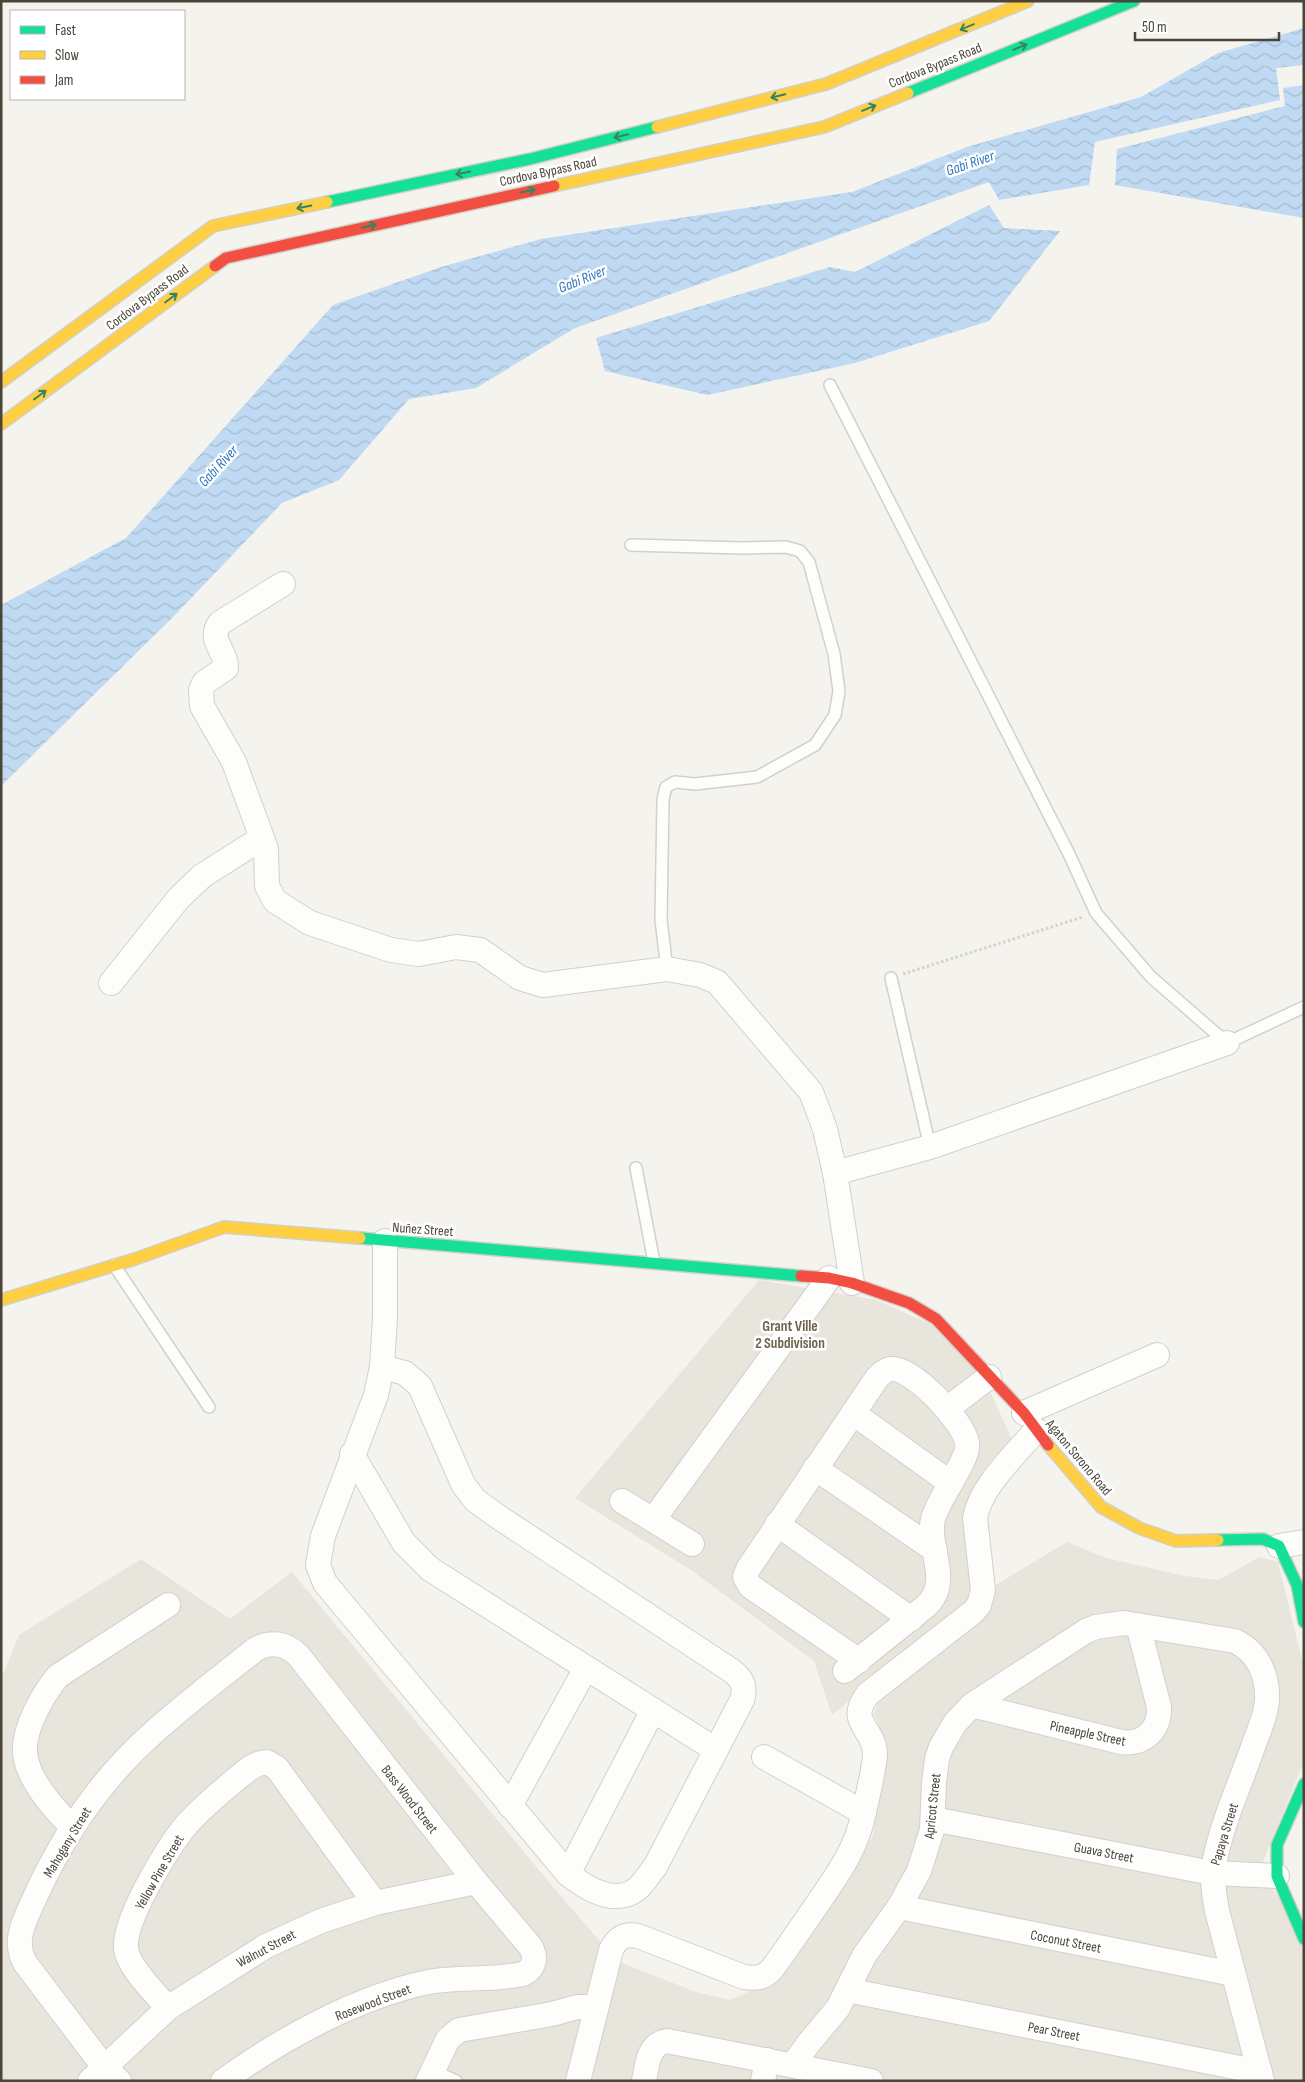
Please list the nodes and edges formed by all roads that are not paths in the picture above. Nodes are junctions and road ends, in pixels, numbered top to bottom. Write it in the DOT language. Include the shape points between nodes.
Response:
graph roads {
  1 [pos="1028,1"];
  2 [pos="1134,1"];
  3 [pos="1,382"];
  4 [pos="830,385"];
  5 [pos="1,424"];
  6 [pos="632,545"];
  7 [pos="283,584"];
  8 [pos="262,838"];
  9 [pos="667,968"];
  10 [pos="891,978"];
  11 [pos="111,983"];
  12 [pos="1304,1007"];
  13 [pos="1228,1043"];
  14 [pos="930,1147"];
  15 [pos="636,1168"];
  16 [pos="836,1173"];
  17 [pos="384,1241"];
  18 [pos="654,1262"];
  19 [pos="114,1265"];
  20 [pos="829,1278"];
  21 [pos="852,1283"];
  22 [pos="1,1300"];
  23 [pos="1157,1355"];
  24 [pos="382,1367"];
  25 [pos="989,1377"];
  26 [pos="209,1407"];
  27 [pos="948,1408"];
  28 [pos="853,1413"];
  29 [pos="1030,1422"];
  30 [pos="352,1454"];
  31 [pos="815,1468"];
  32 [pos="949,1482"];
  33 [pos="622,1500"];
  34 [pos="653,1520"];
  35 [pos="777,1524"];
  36 [pos="1304,1542"];
  37 [pos="692,1544"];
  38 [pos="1279,1546"];
  39 [pos="935,1550"];
  40 [pos="168,1605"];
  41 [pos="911,1619"];
  42 [pos="1304,1622"];
  43 [pos="1138,1625"];
  44 [pos="276,1643"];
  45 [pos="1250,1650"];
  46 [pos="586,1668"];
  47 [pos="972,1706"];
  48 [pos="652,1710"];
  49 [pos="716,1750"];
  50 [pos="764,1758"];
  51 [pos="1304,1784"];
  52 [pos="510,1806"];
  53 [pos="864,1813"];
  54 [pos="932,1819"];
  55 [pos="72,1827"];
  56 [pos="1212,1873"];
  57 [pos="568,1874"];
  58 [pos="1277,1876"];
  59 [pos="476,1882"];
  60 [pos="375,1903"];
  61 [pos="899,1908"];
  62 [pos="1304,1939"];
  63 [pos="534,1963"];
  64 [pos="1232,1974"];
  65 [pos="848,1990"];
  66 [pos="596,2007"];
  67 [pos="168,2008"];
  68 [pos="793,2065"];
  69 [pos="765,2070"];
  70 [pos="104,2076"];
  71 [pos="430,2076"];
  72 [pos="1261,2076"];
  73 [pos="223,2081"];
  74 [pos="456,2081"];
  75 [pos="578,2081"];
  76 [pos="644,2081"];
  77 [pos="871,2081"];
  1 -- 3 [label="main road, Cordova Bypass Road, one-way" via="826,84 530,159 213,226"];
  5 -- 2 [label="main road, Cordova Bypass Road, one-way" via="226,258 824,127"];
  4 -- 13 [label="lane" via="1096,913 1151,977"];
  6 -- 9 [label="lane" via="786,547 800,551 809,562 834,654 839,691 835,715 815,745 782,764 757,777 695,784 675,782 666,787 663,799 661,920"];
  7 -- 8 [label="street" via="215,629 226,668 204,683 201,690 202,706 234,762"];
  8 -- 9 [label="street" via="266,849 268,886 275,901 310,923 382,947 419,954 456,947 480,950 520,978 542,984"];
  8 -- 11 [label="street" via="202,876 178,899"];
  9 -- 16 [label="street" via="717,982 811,1092"];
  10 -- 14 [label="lane"];
  12 -- 13 [label="lane"];
  13 -- 14 [label="street"];
  14 -- 16 [label="street"];
  15 -- 18 [label="lane"];
  16 -- 21 [label="street"];
  17 -- 18 [label="main road, Nuñez Street"];
  17 -- 19 [label="main road, Nuñez Street" via="224,1227"];
  17 -- 24 [label="street"];
  18 -- 20 [label="main road, Nuñez Street"];
  19 -- 22 [label="main road, Nuñez Street"];
  19 -- 26 [label="lane"];
  20 -- 21 [label="main road, Nuñez Street"];
  20 -- 34 [label="street"];
  21 -- 25 [label="main road, Agaton Sorono Road" via="909,1303 936,1319"];
  23 -- 29 [label="street"];
  24 -- 30 [label="street" via="376,1396"];
  24 -- 49 [label="street" via="405,1373 420,1386 463,1484 475,1500 740,1677 744,1687 742,1700"];
  25 -- 27 [label="street"];
  25 -- 29 [label="main road, Agaton Sorono Road"];
  27 -- 28 [label="street" via="908,1376 890,1369 877,1378"];
  27 -- 32 [label="street" via="968,1445 965,1457"];
  28 -- 31 [label="street"];
  28 -- 32 [label="street"];
  29 -- 38 [label="main road, Agaton Sorono Road" via="1101,1507 1139,1528 1176,1541 1263,1539"];
  29 -- 53 [label="street" via="976,1508 983,1590 979,1604 868,1694 860,1708 861,1723 872,1738 875,1756"];
  30 -- 46 [label="street" via="404,1543 419,1559"];
  30 -- 52 [label="street" via="323,1536 318,1565 323,1578"];
  31 -- 35 [label="street"];
  31 -- 39 [label="street"];
  32 -- 39 [label="street" via="931,1528"];
  33 -- 34 [label="street"];
  34 -- 37 [label="street"];
  35 -- 41 [label="street"];
  35 -- 41 [label="street" via="748,1569 747,1584 852,1666"];
  36 -- 38 [label="street"];
  38 -- 42 [label="main road" via="1297,1585"];
  39 -- 41 [label="street" via="938,1574 935,1596"];
  40 -- 55 [label="street" via="58,1676 47,1689 34,1715 25,1746 28,1765 48,1802"];
  43 -- 45 [label="street, Apricot Street" via="1235,1640"];
  43 -- 47 [label="street, Apricot Street" via="1106,1625 1086,1632"];
  43 -- 47 [label="street, Pineapple Street" via="1159,1707 1155,1727 1145,1738 1122,1742"];
  44 -- 55 [label="street, Mahogany Street" via="256,1648 153,1733 111,1776"];
  44 -- 59 [label="street, Bass Wood Street" via="298,1654"];
  45 -- 56 [label="street, Papaya Street" via="1264,1674 1266,1710 1227,1818"];
  46 -- 48 [label="street"];
  46 -- 52 [label="street"];
  47 -- 54 [label="street, Apricot Street" via="948,1734 937,1759"];
  48 -- 49 [label="street"];
  48 -- 57 [label="street"];
  49 -- 57 [label="street" via="655,1867 638,1888 624,1896 602,1894 590,1890"];
  50 -- 53 [label="street"];
  51 -- 58 [label="main road" via="1277,1845"];
  52 -- 57 [label="street"];
  53 -- 66 [label="street" via="844,1865 767,1975 744,1978 638,1936 624,1935 611,1950"];
  54 -- 56 [label="street, Guava Street"];
  54 -- 61 [label="street, Apricot Street" via="924,1857"];
  55 -- 70 [label="street, Mahogany Street" via="26,1917 18,1947 25,1963"];
  56 -- 58 [label="street, Guava Street"];
  56 -- 64 [label="street, Papaya Street" via="1212,1886"];
  58 -- 62 [label="main road"];
  59 -- 60 [label="street, Walnut Street"];
  59 -- 63 [label="street, Bass Wood Street" via="530,1946"];
  60 -- 67 [label="street, Walnut Street" via="321,1921 266,1946"];
  60 -- 67 [label="street, Yellow Pine Street" via="277,1768 261,1762 223,1790 187,1825 166,1855 134,1914 128,1933 127,1954"];
  61 -- 64 [label="street, Coconut Street"];
  61 -- 65 [label="street, Apricot Street" via="864,1956"];
  63 -- 73 [label="street, Rosewood Street" via="523,1974 443,1980 380,1996 274,2047"];
  64 -- 72 [label="street, Papaya Street"];
  65 -- 68 [label="street, Apricot Street" via="832,2017"];
  65 -- 72 [label="street, Pear Street"];
  66 -- 71 [label="street" via="576,2007 459,2030 448,2039"];
  66 -- 75 [label="street"];
  67 -- 70 [label="street, Walnut Street"];
  68 -- 69 [label="street"];
  68 -- 77 [label="street"];
  69 -- 76 [label="street" via="674,2041 662,2042 651,2052"];
  71 -- 74 [label="lane"];
}
